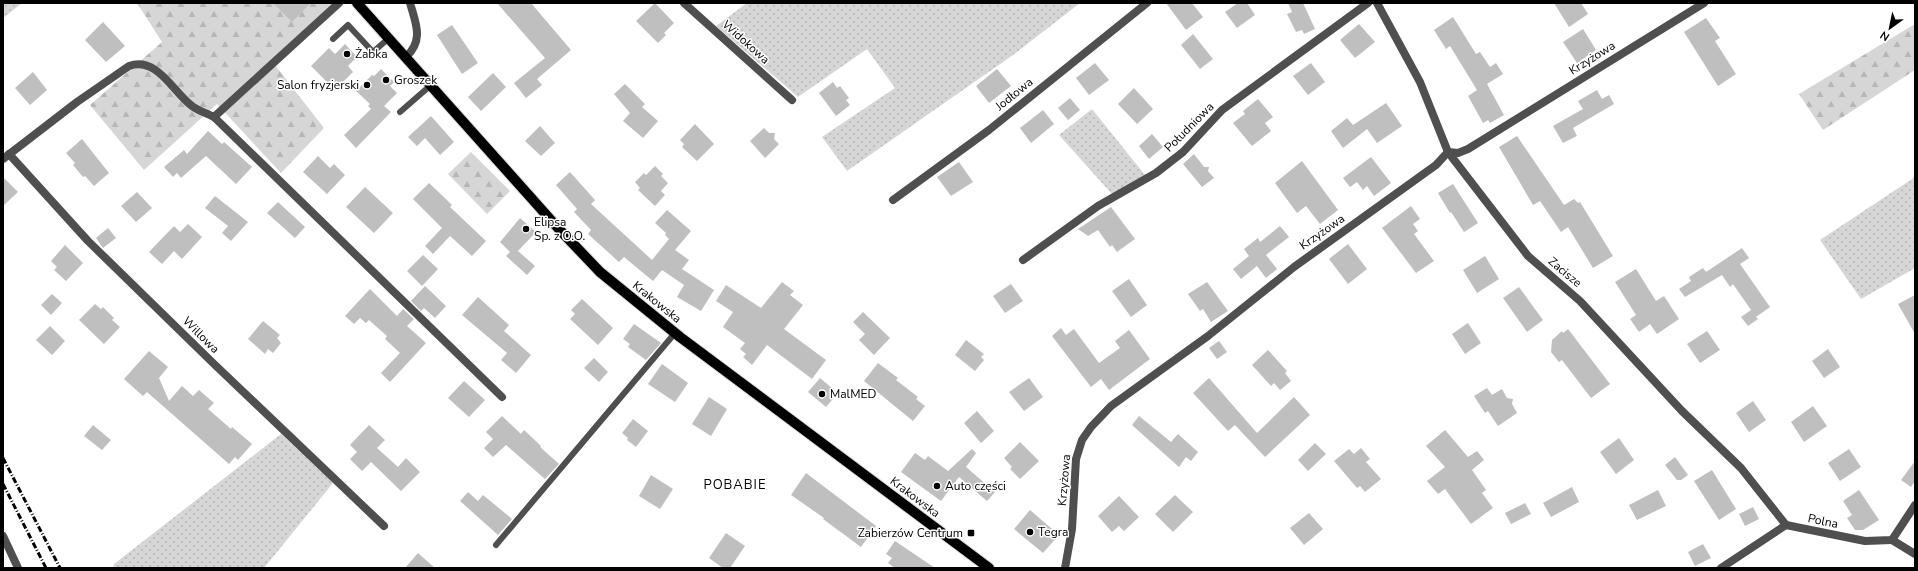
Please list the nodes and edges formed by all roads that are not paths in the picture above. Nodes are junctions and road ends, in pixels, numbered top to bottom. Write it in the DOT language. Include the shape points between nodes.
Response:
graph roads {
  1 [pos="339,3"];
  2 [pos="346,3"];
  3 [pos="357,3"];
  4 [pos="410,3"];
  5 [pos="684,3"];
  6 [pos="1147,3"];
  7 [pos="1368,3"];
  8 [pos="1377,3"];
  9 [pos="1704,3"];
  10 [pos="389,38"];
  11 [pos="333,39"];
  12 [pos="406,57"];
  13 [pos="431,85"];
  14 [pos="792,100"];
  15 [pos="400,112"];
  16 [pos="214,117"];
  17 [pos="1448,152"];
  18 [pos="6,157"];
  19 [pos="893,200"];
  20 [pos="1022,260"];
  21 [pos="675,333"];
  22 [pos="502,397"];
  23 [pos="1915,505"];
  24 [pos="1786,525"];
  25 [pos="384,526"];
  26 [pos="3,536"];
  27 [pos="1892,540"];
  28 [pos="496,545"];
  29 [pos="1915,554"];
  30 [pos="18,568"];
  31 [pos="989,568"];
  32 [pos="1065,568"];
  33 [pos="1721,568"];
  1 -- 2 [label="street"];
  1 -- 16 [label="street"];
  3 -- 10 [label="main road, Krakowska"];
  4 -- 12 [label="street" via="417,29 413,50"];
  5 -- 14 [label="street, Widokowa"];
  6 -- 19 [label="street, Jodłowa" via="989,130"];
  7 -- 20 [label="street, Południowa" via="1222,110 1183,152 1156,173 1098,206"];
  8 -- 17 [label="street, Zacisze" via="1420,82"];
  9 -- 17 [label="street, Krzyżowa" via="1468,149 1458,153"];
  10 -- 11 [label="lane" via="373,52 348,25"];
  10 -- 12 [label="main road, Krakowska"];
  12 -- 13 [label="main road, Krakowska"];
  13 -- 15 [label="lane"];
  13 -- 21 [label="main road, Krakowska" via="579,251 634,301"];
  16 -- 18 [label="street, Willowa" via="192,106 160,74 144,63 137,63 77,102"];
  16 -- 22 [label="street, Willowa"];
  17 -- 24 [label="street, Zacisze" via="1528,256 1580,301 1682,411 1741,468"];
  17 -- 32 [label="street, Krzyżowa" via="1436,165 1294,267 1208,336 1111,406 1091,427 1079,446 1076,459 1072,529"];
  18 -- 25 [label="street, Willowa" via="212,363"];
  21 -- 28 [label="lane"];
  21 -- 31 [label="main road, Krakowska"];
  23 -- 27 [label="street"];
  24 -- 27 [label="street, Polna" via="1864,541"];
  24 -- 33 [label="street"];
  26 -- 30 [label="street"];
  27 -- 29 [label="street"];
}
